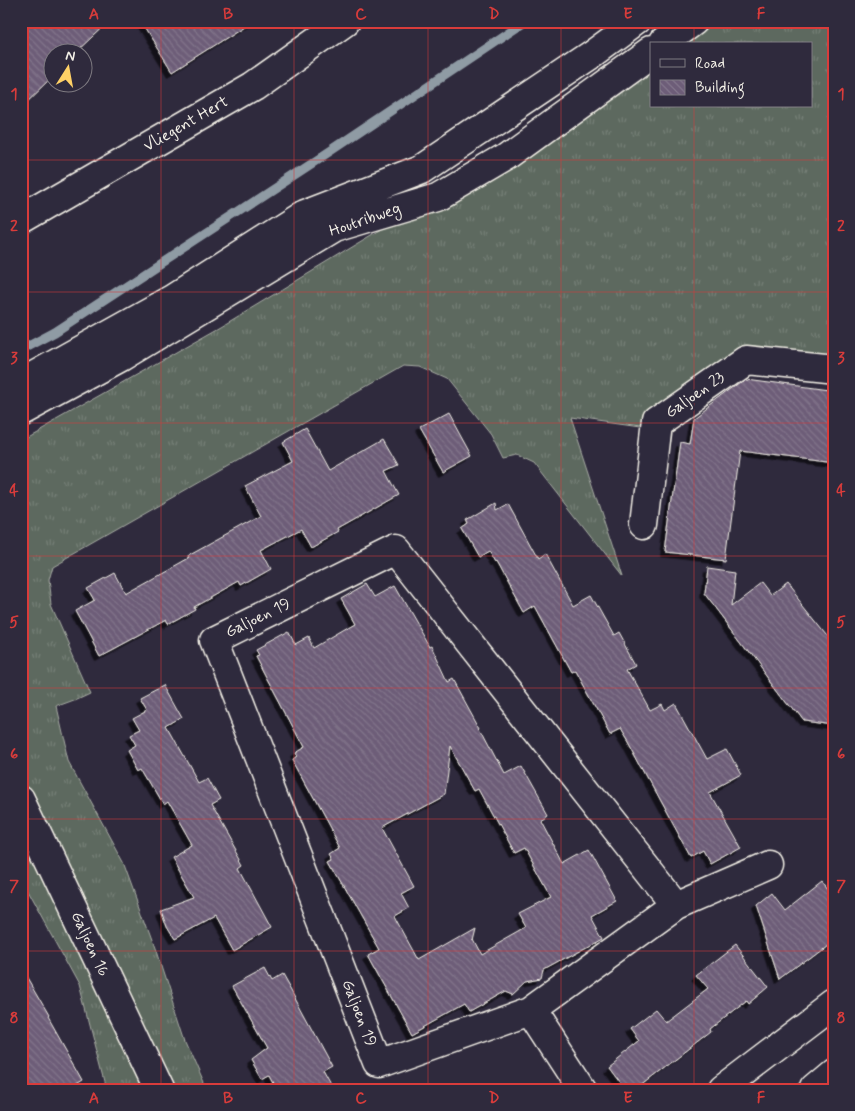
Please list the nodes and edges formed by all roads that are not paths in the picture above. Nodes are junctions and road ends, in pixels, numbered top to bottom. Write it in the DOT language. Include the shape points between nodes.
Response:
graph roads {
  1 [pos="345,21"];
  2 [pos="638,21"];
  3 [pos="694,21"];
  4 [pos="665,42"];
  5 [pos="650,53"];
  6 [pos="21,220"];
  7 [pos="834,369"];
  8 [pos="21,383"];
  9 [pos="21,411"];
  10 [pos="644,525"];
  11 [pos="21,799"];
  12 [pos="768,865"];
  13 [pos="676,905"];
  14 [pos="834,1004"];
  15 [pos="531,1010"];
  16 [pos="834,1074"];
  17 [pos="159,1090"];
  18 [pos="583,1090"];
  19 [pos="721,1090"];
  20 [pos="816,1090"];
  1 -- 6 [label="street, Vliegent Hert" via="253,86"];
  2 -- 8 [label="street, Houtribweg" via="422,169 305,214 172,298"];
  3 -- 4 [label="street"];
  5 -- 9 [label="street, Houtribweg" via="506,157 438,197 334,228"];
  7 -- 10 [label="street, Galjoen 23" via="746,360 656,423"];
  11 -- 17 [label="street, Galjoen 16"];
  12 -- 13 [label="street, Galjoen 19"];
  13 -- 15 [label="street, Galjoen 19"];
  13 -- 15 [label="street, Galjoen 19" via="396,550 214,640 379,1064"];
  14 -- 19 [label="street"];
  15 -- 18 [label="street"];
  16 -- 20 [label="street"];
}
